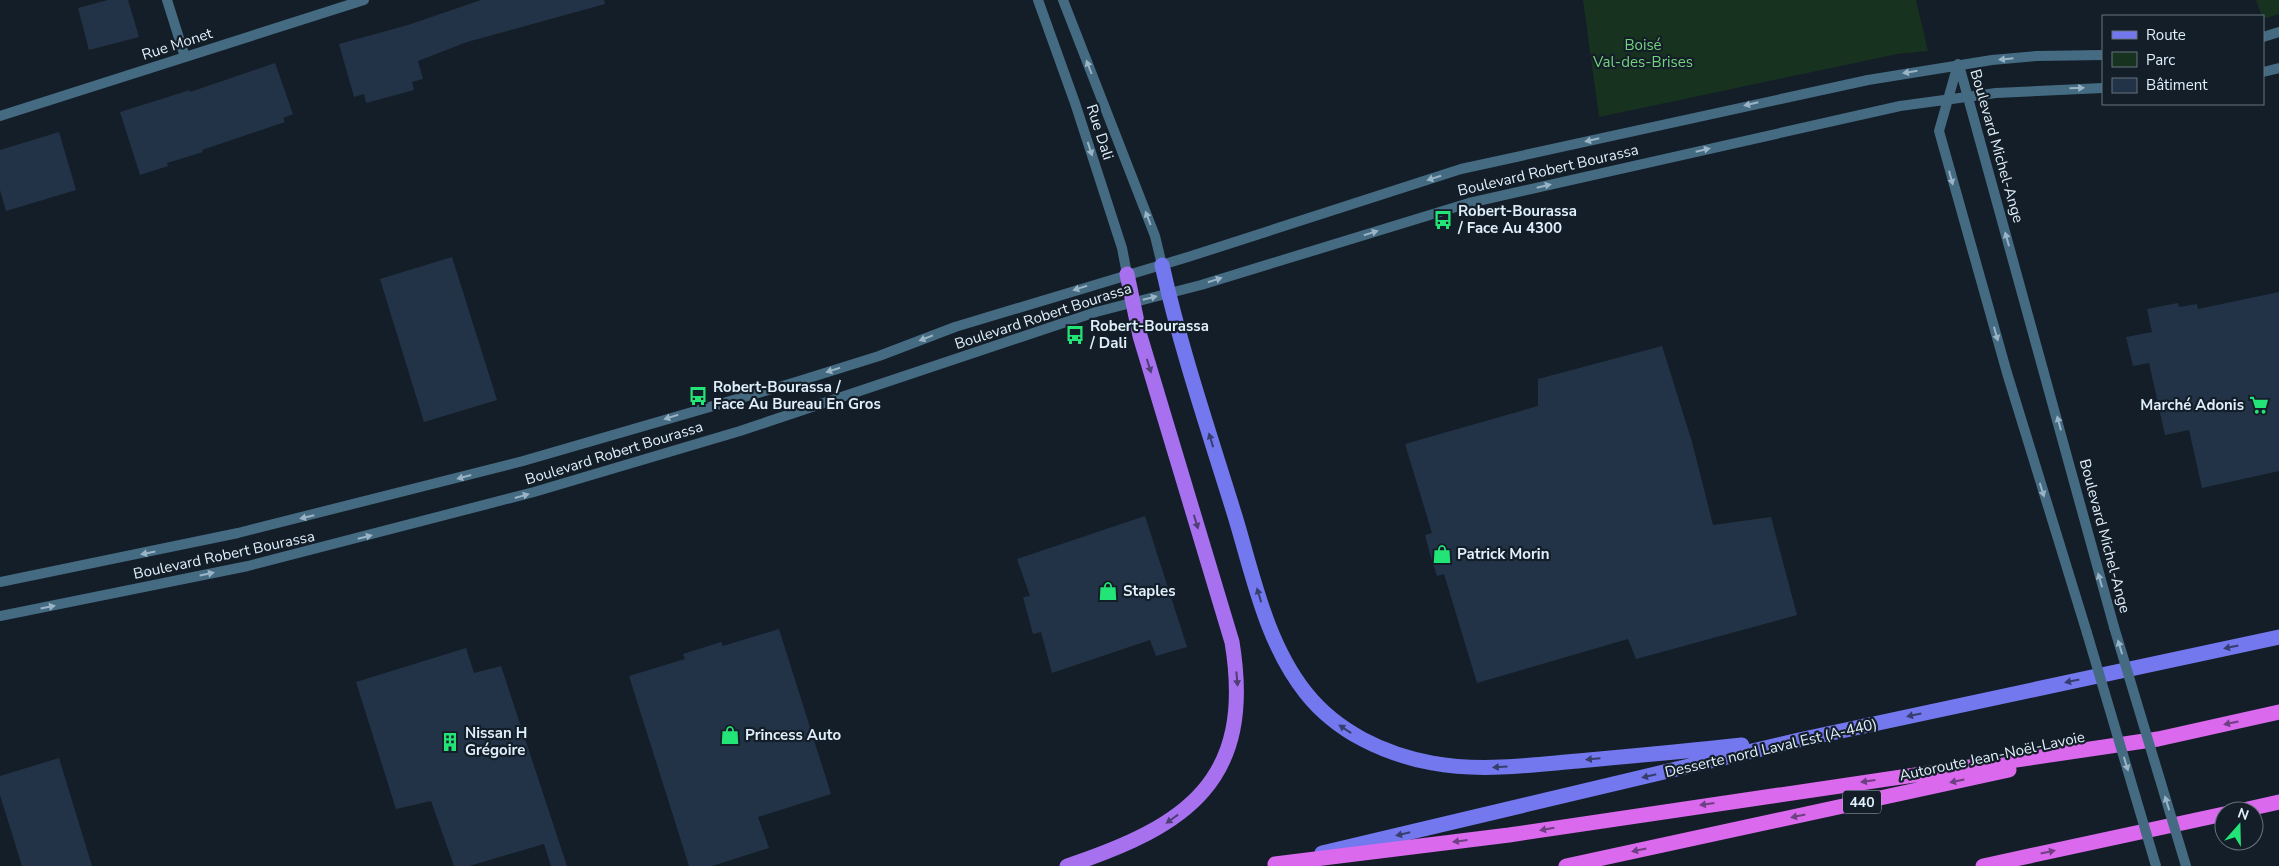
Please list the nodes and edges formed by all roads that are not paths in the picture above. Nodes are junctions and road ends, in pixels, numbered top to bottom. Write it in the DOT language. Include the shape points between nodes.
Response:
graph roads {
  1 [pos="167,0"];
  2 [pos="364,0"];
  3 [pos="1038,0"];
  4 [pos="1063,0"];
  5 [pos="2279,32"];
  6 [pos="2264,37"];
  7 [pos="2102,55"];
  8 [pos="185,57"];
  9 [pos="1958,64"];
  10 [pos="2279,68"];
  11 [pos="2264,72"];
  12 [pos="2102,88"];
  13 [pos="1967,95"];
  14 [pos="1948,98"];
  15 [pos="0,116"];
  16 [pos="1162,265"];
  17 [pos="1127,274"];
  18 [pos="1168,293"];
  19 [pos="1132,302"];
  20 [pos="0,582"];
  21 [pos="0,616"];
  22 [pos="2279,637"];
  23 [pos="2279,712"];
  24 [pos="2158,739"];
  25 [pos="1799,740"];
  26 [pos="2279,802"];
  27 [pos="2264,805"];
  28 [pos="2214,816"];
  29 [pos="1270,865"];
  30 [pos="1067,866"];
  31 [pos="1566,866"];
  32 [pos="1983,866"];
  33 [pos="2156,866"];
  34 [pos="2186,866"];
  1 -- 8 [label="street"];
  2 -- 8 [label="street, Rue Monet"];
  3 -- 17 [label="street, Rue Dali, one-way" via="1122,248"];
  16 -- 4 [label="street, Rue Dali, one-way" via="1154,236"];
  5 -- 6 [label="street"];
  7 -- 9 [label="street, Boulevard Robert Bourassa, one-way" via="2036,56"];
  8 -- 15 [label="street, Rue Monet"];
  9 -- 13 [label="street, Boulevard Michel-Ange"];
  9 -- 14 [label="street, Boulevard Michel-Ange"];
  9 -- 16 [label="street, Boulevard Robert Bourassa, one-way" via="1820,88 1461,169"];
  10 -- 11 [label="street"];
  13 -- 12 [label="street, Boulevard Robert Bourassa, one-way"];
  13 -- 14 [label="street, Boulevard Robert Bourassa"];
  34 -- 13 [label="street, Boulevard Michel-Ange, one-way, bridge" via="2114,627"];
  18 -- 14 [label="street, Boulevard Robert Bourassa, one-way" via="1469,203 1866,113"];
  14 -- 33 [label="street, Boulevard Michel-Ange, one-way, bridge" via="1938,131 2014,399"];
  16 -- 17 [label="street, Boulevard Robert Bourassa"];
  16 -- 18 [label="main road"];
  17 -- 19 [label="highway"];
  17 -- 20 [label="street, Boulevard Robert Bourassa, one-way" via="955,327 879,356 796,382 460,478 238,534"];
  19 -- 18 [label="street, Boulevard Robert Bourassa, one-way"];
  25 -- 18 [label="main road, one-way" via="1528,765 1468,767 1431,763 1397,754 1366,742 1339,725 1307,694 1289,668 1273,635"];
  21 -- 19 [label="street, Boulevard Robert Bourassa, one-way" via="248,566 494,504 740,431"];
  19 -- 30 [label="highway, one-way" via="1232,642 1238,679 1237,715 1220,766 1184,811 1148,834"];
  22 -- 25 [label="main road, Desserte nord Laval Est (A-440), one-way"];
  23 -- 24 [label="highway, Autoroute Jean-Noël-Lavoie / 440, one-way"];
  24 -- 29 [label="highway, one-way" via="1509,835"];
  24 -- 31 [label="highway, Autoroute Jean-Noël-Lavoie / 440, one-way"];
  25 -- 29 [label="main road, Desserte nord Laval Est (A-440), one-way"];
  26 -- 27 [label="highway"];
  32 -- 28 [label="highway, one-way"];
}
